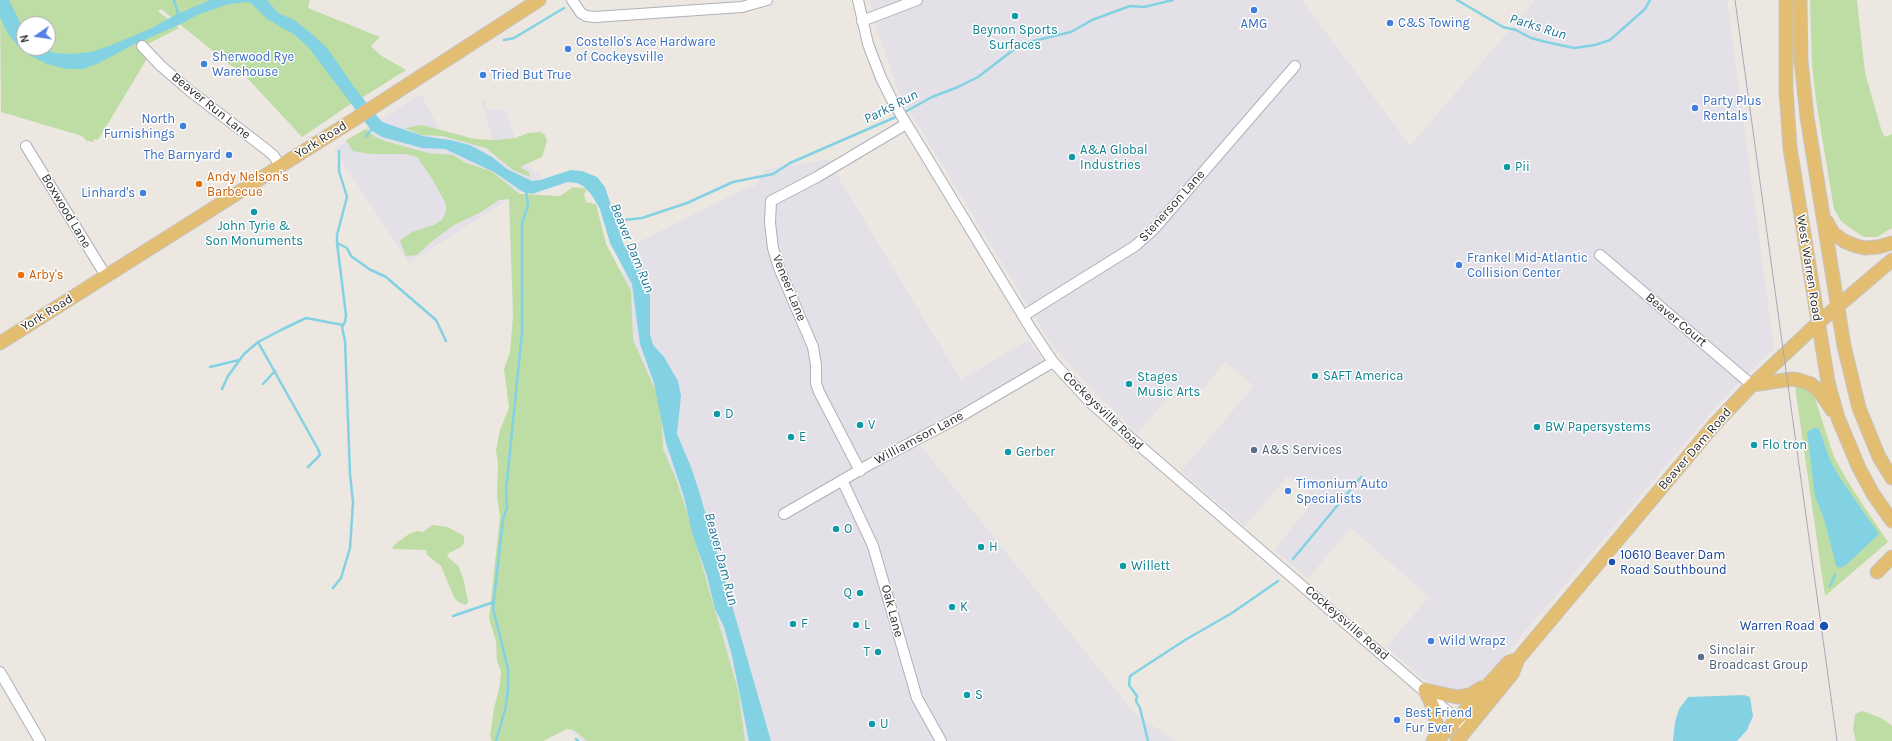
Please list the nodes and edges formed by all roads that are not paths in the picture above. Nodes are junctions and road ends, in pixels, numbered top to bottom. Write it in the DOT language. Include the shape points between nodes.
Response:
graph roads {
  1 [pos="539,0"];
  2 [pos="572,0"];
  3 [pos="767,0"];
  4 [pos="858,0"];
  5 [pos="917,0"];
  6 [pos="1786,0"];
  7 [pos="1800,0"];
  8 [pos="862,21"];
  9 [pos="142,46"];
  10 [pos="1295,66"];
  11 [pos="902,117"];
  12 [pos="26,146"];
  13 [pos="280,166"];
  14 [pos="1822,211"];
  15 [pos="1892,243"];
  16 [pos="1600,255"];
  17 [pos="1892,260"];
  18 [pos="106,276"];
  19 [pos="1838,305"];
  20 [pos="1023,316"];
  21 [pos="1818,323"];
  22 [pos="0,343"];
  23 [pos="1053,362"];
  24 [pos="1752,385"];
  25 [pos="1838,418"];
  26 [pos="860,471"];
  27 [pos="1892,478"];
  28 [pos="843,482"];
  29 [pos="784,514"];
  30 [pos="1890,518"];
  31 [pos="1892,529"];
  32 [pos="1892,557"];
  33 [pos="1877,572"];
  34 [pos="1518,659"];
  35 [pos="0,672"];
  36 [pos="1492,680"];
  37 [pos="1425,690"];
  38 [pos="1457,719"];
  39 [pos="1467,728"];
  40 [pos="40,741"];
  41 [pos="941,741"];
  42 [pos="1433,741"];
  43 [pos="1437,741"];
  44 [pos="1457,741"];
  1 -- 13 [label="main road, York Road"];
  2 -- 3 [label="street" via="581,13 595,16 742,7"];
  4 -- 8 [label="street, Cockeysville Road"];
  5 -- 8 [label="street"];
  6 -- 21 [label="main road, West Warren Road" via="1786,90 1790,148"];
  7 -- 14 [label="main road, West Warren Road" via="1804,89"];
  8 -- 11 [label="street, Cockeysville Road" via="876,67"];
  9 -- 13 [label="street, Beaver Run Lane" via="190,90 274,156"];
  10 -- 20 [label="street, Stenerson Lane" via="1154,230 1135,246"];
  11 -- 20 [label="street, Cockeysville Road"];
  11 -- 26 [label="street, Veneer Lane" via="817,177 771,201 773,248 813,348 818,392"];
  12 -- 18 [label="street, Boxwood Lane"];
  13 -- 18 [label="main road, York Road"];
  14 -- 15 [label="main road" via="1833,233 1844,241 1865,248"];
  14 -- 19 [label="main road, West Warren Road"];
  16 -- 24 [label="street, Beaver Court"];
  17 -- 19 [label="main road, Beaver Dam Road"];
  18 -- 22 [label="main road, York Road"];
  19 -- 21 [label="main road, Beaver Dam Road"];
  19 -- 27 [label="main road, West Warren Road" via="1859,408"];
  20 -- 23 [label="street, Cockeysville Road"];
  21 -- 24 [label="main road, Beaver Dam Road"];
  21 -- 25 [label="main road, West Warren Road" via="1828,382"];
  23 -- 26 [label="street, Williamson Lane"];
  23 -- 37 [label="street, Cockeysville Road" via="1091,403 1124,433"];
  24 -- 25 [label="main road" via="1792,379 1810,384 1819,391"];
  24 -- 34 [label="main road, Beaver Dam Road" via="1701,441"];
  25 -- 30 [label="main road, West Warren Road" via="1859,468"];
  26 -- 28 [label="street, Williamson Lane"];
  28 -- 29 [label="street, Williamson Lane"];
  28 -- 41 [label="street, Oak Lane" via="874,546 917,698"];
  30 -- 31 [label="main road, West Warren Road"];
  32 -- 33 [label="main road"];
  34 -- 36 [label="main road, Beaver Dam Road" via="1509,662"];
  34 -- 39 [label="main road, Beaver Dam Road" via="1512,674"];
  35 -- 40 [label="street"];
  36 -- 37 [label="main road" via="1470,695 1451,697"];
  36 -- 38 [label="main road, Beaver Dam Road"];
  37 -- 38 [label="street, Cockeysville Road"];
  37 -- 42 [label="main road" via="1436,722 1436,737"];
  38 -- 39 [label="street, Cockeysville Road"];
  38 -- 43 [label="main road, Beaver Dam Road"];
  39 -- 44 [label="main road, Beaver Dam Road"];
}
